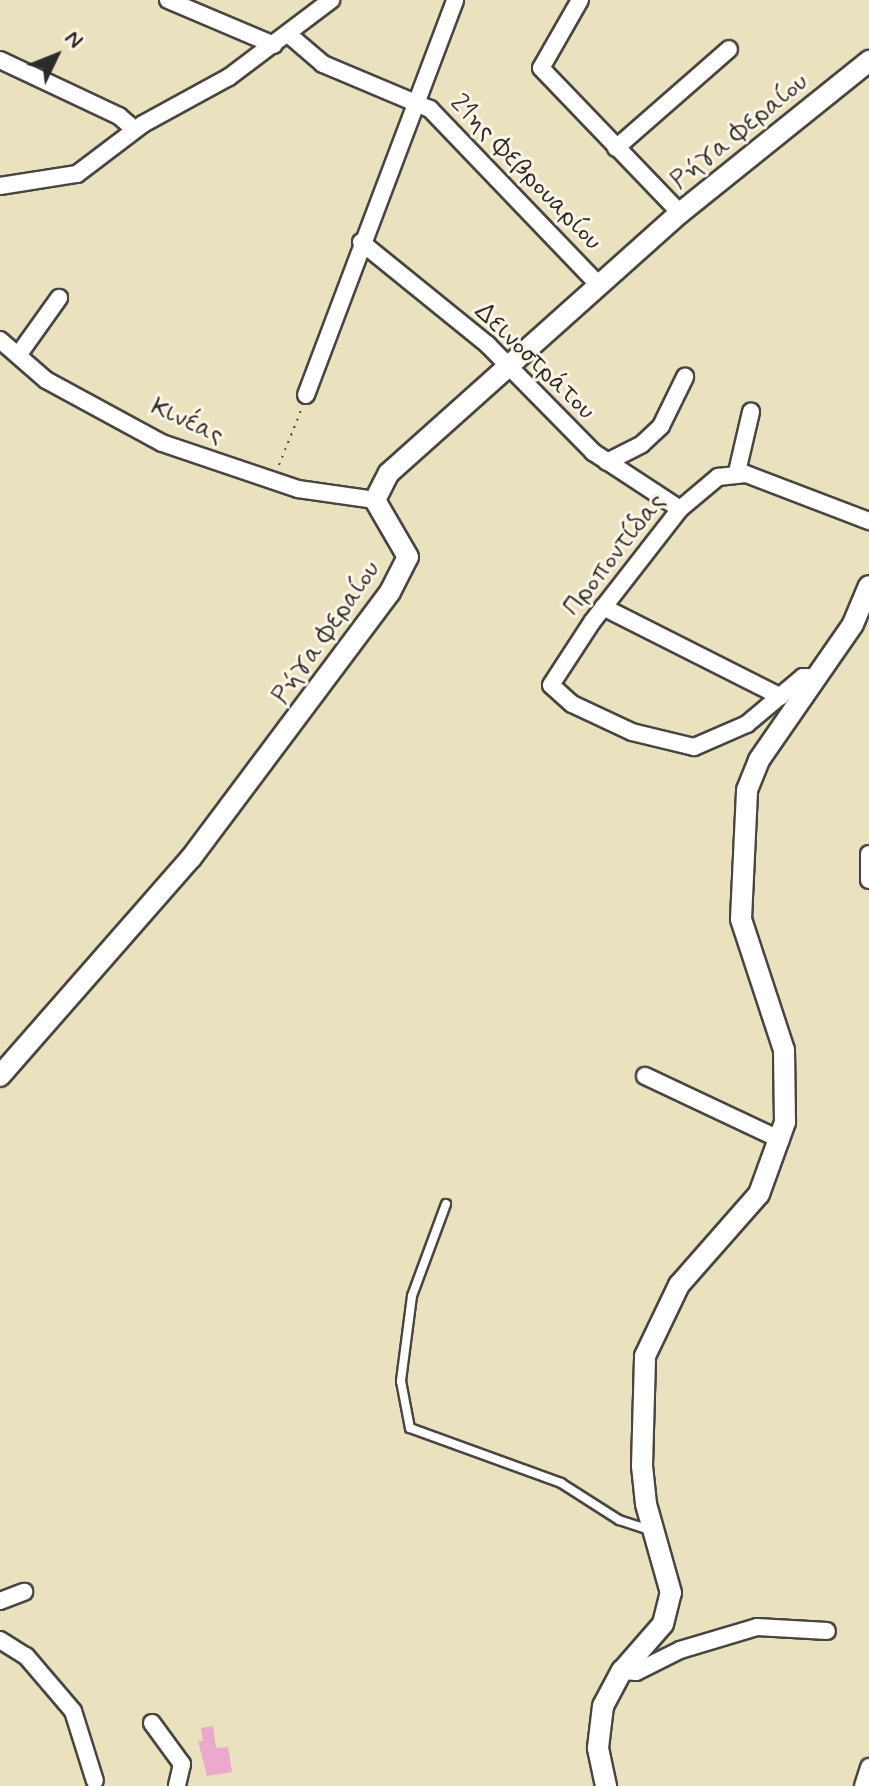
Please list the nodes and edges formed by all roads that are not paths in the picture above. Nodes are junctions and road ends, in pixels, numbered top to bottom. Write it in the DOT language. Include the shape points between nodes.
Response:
graph roads {
  1 [pos="168,0"];
  2 [pos="331,0"];
  3 [pos="455,0"];
  4 [pos="580,0"];
  5 [pos="288,34"];
  6 [pos="274,45"];
  7 [pos="729,49"];
  8 [pos="0,60"];
  9 [pos="869,61"];
  10 [pos="414,101"];
  11 [pos="134,129"];
  12 [pos="616,148"];
  13 [pos="0,186"];
  14 [pos="680,213"];
  15 [pos="361,242"];
  16 [pos="598,284"];
  17 [pos="59,298"];
  18 [pos="0,340"];
  19 [pos="19,354"];
  20 [pos="509,365"];
  21 [pos="685,377"];
  22 [pos="306,395"];
  23 [pos="751,412"];
  24 [pos="607,462"];
  25 [pos="735,472"];
  26 [pos="375,500"];
  27 [pos="680,509"];
  28 [pos="869,521"];
  29 [pos="869,586"];
  30 [pos="603,607"];
  31 [pos="817,677"];
  32 [pos="781,697"];
  33 [pos="869,854"];
  34 [pos="869,880"];
  35 [pos="0,1076"];
  36 [pos="645,1076"];
  37 [pos="781,1140"];
  38 [pos="446,1204"];
  39 [pos="654,1531"];
  40 [pos="24,1592"];
  41 [pos="0,1601"];
  42 [pos="827,1631"];
  43 [pos="0,1640"];
  44 [pos="622,1671"];
  45 [pos="152,1723"];
  46 [pos="869,1767"];
  47 [pos="95,1781"];
  48 [pos="177,1786"];
  49 [pos="606,1786"];
  50 [pos="863,1786"];
  1 -- 6 [label="street"];
  2 -- 5 [label="street"];
  3 -- 10 [label="street"];
  4 -- 12 [label="street" via="541,68"];
  5 -- 6 [label="street"];
  5 -- 10 [label="street, 21ης Φεβρουαρίου" via="323,64"];
  6 -- 11 [label="street" via="218,84"];
  7 -- 12 [label="street"];
  8 -- 11 [label="street" via="119,116"];
  9 -- 14 [label="street, Ρήγα Φεραίου"];
  10 -- 15 [label="street"];
  10 -- 16 [label="street, 21ης Φεβρουαρίου" via="430,109"];
  11 -- 13 [label="street" via="77,174"];
  12 -- 14 [label="street"];
  14 -- 16 [label="street, Ρήγα Φεραίου"];
  15 -- 20 [label="street, Δεινοστράτου"];
  15 -- 22 [label="street"];
  16 -- 20 [label="street, Ρήγα Φεραίου"];
  17 -- 19 [label="street"];
  18 -- 19 [label="street, Κινέας"];
  19 -- 26 [label="street, Κινέας" via="46,380 162,443 329,496"];
  20 -- 24 [label="street, Δεινοστράτου"];
  20 -- 26 [label="street, Ρήγα Φεραίου" via="401,459 381,483"];
  21 -- 24 [label="street" via="661,426 642,444"];
  23 -- 25 [label="street"];
  24 -- 27 [label="street, Δεινοστράτου"];
  25 -- 27 [label="street, Προποντίδας" via="718,477"];
  25 -- 28 [label="street"];
  26 -- 35 [label="street, Ρήγα Φεραίου" via="408,557 382,604 191,858"];
  27 -- 30 [label="street, Προποντίδας"];
  29 -- 31 [label="street" via="853,624"];
  30 -- 32 [label="street"];
  30 -- 32 [label="street, Προποντίδας" via="551,685 572,704 632,732 694,747 737,730"];
  31 -- 32 [label="street" via="806,675"];
  31 -- 37 [label="street" via="754,767 744,810 741,919 786,1061"];
  33 -- 34 [label="street"];
  36 -- 37 [label="street"];
  37 -- 39 [label="street" via="755,1199 679,1285 648,1345 640,1441"];
  38 -- 39 [label="lane" via="412,1296 401,1381 410,1428 540,1474 627,1524"];
  39 -- 44 [label="street" via="668,1567 669,1604 658,1631"];
  40 -- 41 [label="street"];
  42 -- 44 [label="street" via="757,1627 680,1650 636,1672"];
  43 -- 47 [label="street" via="26,1656 73,1711"];
  44 -- 49 [label="street" via="599,1720"];
  45 -- 48 [label="street" via="182,1764"];
  46 -- 50 [label="street"];
}
